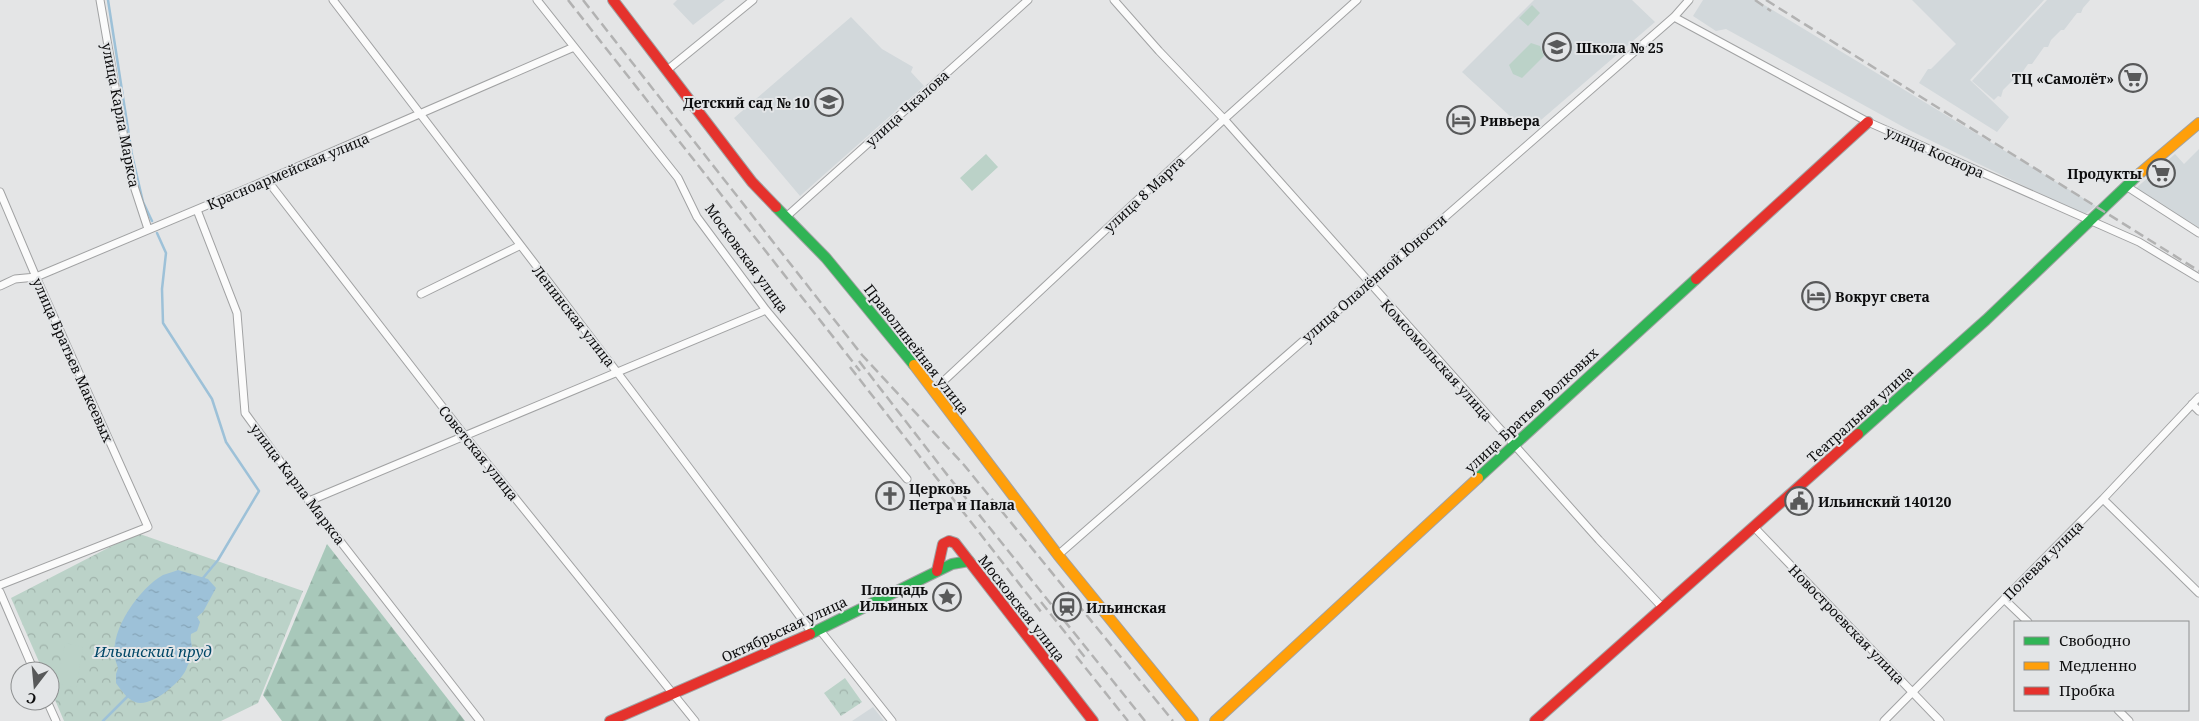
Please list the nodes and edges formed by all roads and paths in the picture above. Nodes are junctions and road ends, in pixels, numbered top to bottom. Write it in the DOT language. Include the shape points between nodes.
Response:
graph roads {
  1 [pos="100,0"];
  2 [pos="333,0"];
  3 [pos="537,0"];
  4 [pos="613,0"];
  5 [pos="753,0"];
  6 [pos="1028,0"];
  7 [pos="1114,0"];
  8 [pos="1357,0"];
  9 [pos="1689,0"];
  10 [pos="1674,17"];
  11 [pos="574,47"];
  12 [pos="666,71"];
  13 [pos="420,113"];
  14 [pos="1224,119"];
  15 [pos="1868,122"];
  16 [pos="2199,123"];
  17 [pos="267,180"];
  18 [pos="2126,186"];
  19 [pos="0,192"];
  20 [pos="197,210"];
  21 [pos="786,217"];
  22 [pos="2091,221"];
  23 [pos="148,229"];
  24 [pos="2199,233"];
  25 [pos="519,246"];
  26 [pos="36,277"];
  27 [pos="2199,278"];
  28 [pos="1368,283"];
  29 [pos="0,286"];
  30 [pos="421,294"];
  31 [pos="766,310"];
  32 [pos="617,372"];
  33 [pos="934,390"];
  34 [pos="2199,397"];
  35 [pos="2192,404"];
  36 [pos="2199,411"];
  37 [pos="465,436"];
  38 [pos="1513,445"];
  39 [pos="906,479"];
  40 [pos="2103,499"];
  41 [pos="309,501"];
  42 [pos="1754,527"];
  43 [pos="1058,554"];
  44 [pos="969,561"];
  45 [pos="937,571"];
  46 [pos="0,585"];
  47 [pos="0,592"];
  48 [pos="2199,593"];
  49 [pos="2004,599"];
  50 [pos="1662,607"];
  51 [pos="2027,621"];
  52 [pos="816,631"];
  53 [pos="30,661"];
  54 [pos="1912,692"];
  55 [pos="674,693"];
  56 [pos="2119,711"];
  57 [pos="480,721"];
  58 [pos="610,721"];
  59 [pos="695,721"];
  60 [pos="892,721"];
  61 [pos="1093,721"];
  62 [pos="1193,721"];
  63 [pos="1215,721"];
  64 [pos="1535,721"];
  65 [pos="1884,721"];
  66 [pos="1940,721"];
  67 [pos="2130,721"];
  1 -- 23 [label="street, улица Карла Маркса" via="128,162"];
  2 -- 13 [label="street, Ленинская улица"];
  3 -- 11 [label="street, Московская улица"];
  4 -- 12 [label="street, Праволинейная улица"];
  5 -- 12 [label="street"];
  6 -- 21 [label="street, улица Чкалова"];
  7 -- 14 [label="street, Комсомольская улица"];
  8 -- 14 [label="street, улица 8 Марта"];
  9 -- 10 [label="street, улица Опалённой Юности"];
  10 -- 15 [label="street, улица Косиора"];
  10 -- 28 [label="street, улица Опалённой Юности"];
  11 -- 13 [label="street, Красноармейская улица"];
  11 -- 31 [label="street, Московская улица" via="678,178 697,217"];
  12 -- 21 [label="street, Праволинейная улица" via="752,182"];
  13 -- 17 [label="street, Красноармейская улица"];
  13 -- 25 [label="street, Ленинская улица"];
  14 -- 28 [label="street, Комсомольская улица"];
  14 -- 33 [label="street, улица 8 Марта"];
  15 -- 22 [label="street, улица Косиора"];
  15 -- 38 [label="street, улица Братьев Волковых"];
  16 -- 18 [label="street, Театральная улица"];
  17 -- 20 [label="street, Красноармейская улица"];
  17 -- 37 [label="street, Советская улица"];
  18 -- 22 [label="street, Театральная улица"];
  18 -- 24 [label="street"];
  19 -- 26 [label="street, улица Братьев Макеевых"];
  20 -- 23 [label="street, Красноармейская улица"];
  20 -- 41 [label="street, улица Карла Маркса" via="237,313 245,413"];
  21 -- 33 [label="street, Праволинейная улица" via="826,258"];
  22 -- 27 [label="street, улица Косиора" via="2139,242"];
  22 -- 42 [label="street, Театральная улица" via="1986,320"];
  23 -- 26 [label="street, Красноармейская улица"];
  25 -- 30 [label="street"];
  25 -- 32 [label="street, Ленинская улица"];
  26 -- 29 [label="street, Красноармейская улица" via="15,279"];
  26 -- 46 [label="street, улица Братьев Макеевых" via="148,526"];
  28 -- 38 [label="street, Комсомольская улица"];
  28 -- 43 [label="street, улица Опалённой Юности"];
  31 -- 32 [label="street"];
  31 -- 39 [label="street, Московская улица"];
  32 -- 37 [label="street"];
  32 -- 52 [label="street, Ленинская улица"];
  33 -- 43 [label="street, Праволинейная улица"];
  34 -- 35 [label="street, Полевая улица"];
  35 -- 36 [label="street"];
  35 -- 40 [label="street, Полевая улица"];
  37 -- 41 [label="street"];
  37 -- 55 [label="street, Советская улица"];
  38 -- 50 [label="street, Комсомольская улица"];
  38 -- 63 [label="street, улица Братьев Волковых"];
  40 -- 48 [label="street"];
  40 -- 49 [label="street, Полевая улица"];
  41 -- 57 [label="street, улица Карла Маркса"];
  42 -- 50 [label="street, Театральная улица"];
  42 -- 54 [label="street, Новостроевская улица"];
  43 -- 62 [label="street, Праволинейная улица"];
  44 -- 45 [label="street, Октябрьская улица"];
  44 -- 45 [label="street, Московская улица" via="955,543 948,541 941,547"];
  44 -- 61 [label="street, Московская улица"];
  45 -- 52 [label="street, Октябрьская улица"];
  47 -- 53 [label="street"];
  49 -- 51 [label="street"];
  49 -- 54 [label="street, Полевая улица"];
  50 -- 64 [label="street, Театральная улица"];
  52 -- 55 [label="street, Октябрьская улица"];
  52 -- 60 [label="street, Ленинская улица"];
  54 -- 65 [label="street, Полевая улица"];
  54 -- 66 [label="street, Новостроевская улица"];
  55 -- 58 [label="street, Октябрьская улица"];
  55 -- 59 [label="street, Советская улица"];
  56 -- 67 [label="street"];
}
